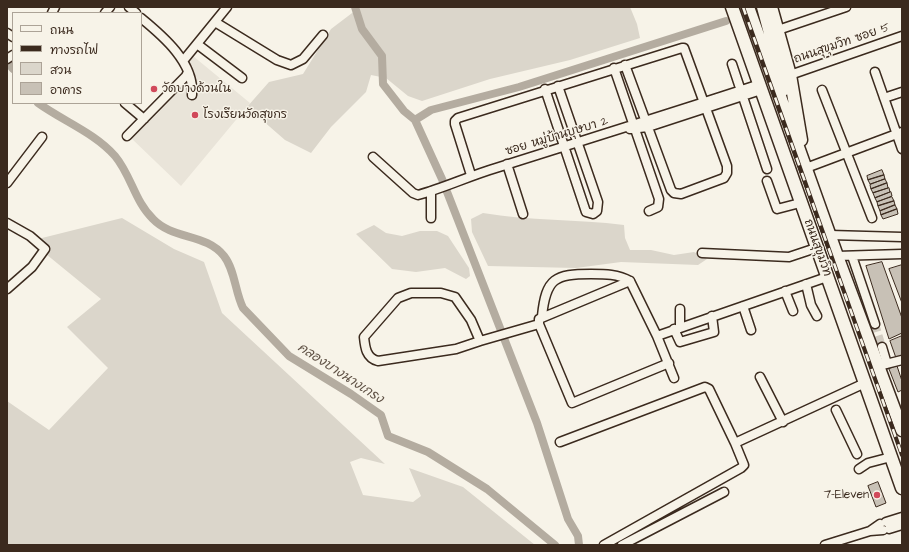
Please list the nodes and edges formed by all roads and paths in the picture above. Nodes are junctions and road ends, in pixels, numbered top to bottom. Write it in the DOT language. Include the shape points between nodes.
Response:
graph roads {
  1 [pos="226,7"];
  2 [pos="732,7"];
  3 [pos="748,7"];
  4 [pos="763,7"];
  5 [pos="771,7"];
  6 [pos="846,7"];
  7 [pos="142,19"];
  8 [pos="215,22"];
  9 [pos="778,30"];
  10 [pos="323,35"];
  11 [pos="902,36"];
  12 [pos="197,44"];
  13 [pos="183,61"];
  14 [pos="732,64"];
  15 [pos="625,65"];
  16 [pos="614,68"];
  17 [pos="188,72"];
  18 [pos="874,72"];
  19 [pos="790,75"];
  20 [pos="242,78"];
  21 [pos="558,86"];
  22 [pos="761,87"];
  23 [pos="546,89"];
  24 [pos="822,90"];
  25 [pos="902,92"];
  26 [pos="742,93"];
  27 [pos="192,95"];
  28 [pos="884,98"];
  29 [pos="126,104"];
  30 [pos="704,105"];
  31 [pos="144,119"];
  32 [pos="647,123"];
  33 [pos="635,126"];
  34 [pos="899,133"];
  35 [pos="127,136"];
  36 [pos="42,137"];
  37 [pos="578,142"];
  38 [pos="565,146"];
  39 [pos="902,148"];
  40 [pos="847,153"];
  41 [pos="373,156"];
  42 [pos="507,164"];
  43 [pos="804,164"];
  44 [pos="767,169"];
  45 [pos="471,175"];
  46 [pos="767,181"];
  47 [pos="7,184"];
  48 [pos="435,190"];
  49 [pos="816,196"];
  50 [pos="800,203"];
  51 [pos="649,211"];
  52 [pos="523,214"];
  53 [pos="431,218"];
  54 [pos="872,218"];
  55 [pos="7,223"];
  56 [pos="830,235"];
  57 [pos="902,238"];
  58 [pos="816,248"];
  59 [pos="702,253"];
  60 [pos="902,254"];
  61 [pos="837,256"];
  62 [pos="852,256"];
  63 [pos="827,277"];
  64 [pos="630,281"];
  65 [pos="806,284"];
  66 [pos="7,289"];
  67 [pos="785,291"];
  68 [pos="744,306"];
  69 [pos="680,309"];
  70 [pos="793,311"];
  71 [pos="712,316"];
  72 [pos="817,316"];
  73 [pos="541,320"];
  74 [pos="874,324"];
  75 [pos="677,328"];
  76 [pos="751,330"];
  77 [pos="657,336"];
  78 [pos="480,341"];
  79 [pos="882,347"];
  80 [pos="902,360"];
  81 [pos="669,363"];
  82 [pos="883,365"];
  83 [pos="760,377"];
  84 [pos="674,378"];
  85 [pos="865,383"];
  86 [pos="833,405"];
  87 [pos="783,422"];
  88 [pos="902,430"];
  89 [pos="560,442"];
  90 [pos="734,443"];
  91 [pos="857,454"];
  92 [pos="891,457"];
  93 [pos="859,470"];
  94 [pos="902,488"];
  95 [pos="724,492"];
  96 [pos="902,518"];
  97 [pos="902,525"];
  98 [pos="885,526"];
  99 [pos="604,545"];
  100 [pos="622,545"];
  101 [pos="825,545"];
  1 -- 8 [label="street"];
  2 -- 22 [label="highway, ถนนสุขุมวิท"];
  3 -- 43 [label="highway, ถนนสุขุมวิท"];
  4 -- 43 [label="highway"];
  5 -- 9 [label="highway"];
  6 -- 9 [label="street"];
  7 -- 13 [label="street"];
  8 -- 10 [label="street" via="277,60 291,65 303,59"];
  8 -- 12 [label="street"];
  9 -- 19 [label="highway"];
  11 -- 19 [label="street, ถนนสุขุมวิท ซอย 5"];
  12 -- 13 [label="street"];
  12 -- 20 [label="street"];
  13 -- 17 [label="street"];
  14 -- 26 [label="street"];
  15 -- 16 [label="street"];
  15 -- 30 [label="street" via="684,48"];
  15 -- 32 [label="street"];
  16 -- 21 [label="street"];
  16 -- 33 [label="street"];
  17 -- 27 [label="street" via="193,85"];
  17 -- 31 [label="street"];
  18 -- 28 [label="street"];
  19 -- 43 [label="highway"];
  21 -- 23 [label="street"];
  21 -- 37 [label="street"];
  22 -- 26 [label="street, ซอย หมู่บ้านบุษบา 2"];
  22 -- 50 [label="highway, ถนนสุขุมวิท"];
  23 -- 38 [label="street"];
  23 -- 45 [label="street" via="455,121"];
  24 -- 40 [label="street"];
  25 -- 28 [label="street"];
  26 -- 30 [label="street, ซอย หมู่บ้านบุษบา 2"];
  26 -- 44 [label="street"];
  28 -- 34 [label="street"];
  29 -- 31 [label="street"];
  30 -- 32 [label="street, ซอย หมู่บ้านบุษบา 2"];
  30 -- 32 [label="street" via="727,166 727,173 724,178 681,194 671,190"];
  31 -- 35 [label="street"];
  32 -- 33 [label="street, ซอย หมู่บ้านบุษบา 2"];
  33 -- 37 [label="street, ซอย หมู่บ้านบุษบา 2"];
  33 -- 51 [label="street" via="660,203 658,207"];
  34 -- 39 [label="street"];
  34 -- 40 [label="street"];
  36 -- 47 [label="street"];
  37 -- 38 [label="street, ซอย หมู่บ้านบุษบา 2"];
  37 -- 38 [label="street" via="598,202 597,211 592,214 586,212"];
  38 -- 42 [label="street, ซอย หมู่บ้านบุษบา 2"];
  40 -- 43 [label="street"];
  40 -- 54 [label="street"];
  41 -- 48 [label="street, ซอย หมู่บ้านบุษบา 2" via="413,194"];
  42 -- 45 [label="street, ซอย หมู่บ้านบุษบา 2"];
  42 -- 52 [label="street"];
  43 -- 49 [label="highway, ถนนสุขุมวิท"];
  45 -- 48 [label="street, ซอย หมู่บ้านบุษบา 2"];
  46 -- 50 [label="street" via="777,209"];
  48 -- 53 [label="street"];
  49 -- 50 [label="highway"];
  49 -- 56 [label="highway, ถนนสุขุมวิท"];
  50 -- 58 [label="highway, ถนนสุขุมวิท"];
  55 -- 66 [label="street" via="30,236 45,249 32,267"];
  56 -- 57 [label="street"];
  56 -- 61 [label="highway, ถนนสุขุมวิท"];
  58 -- 59 [label="street" via="789,257"];
  58 -- 63 [label="highway, ถนนสุขุมวิท"];
  60 -- 62 [label="street"];
  61 -- 62 [label="street"];
  61 -- 82 [label="highway, ถนนสุขุมวิท"];
  62 -- 74 [label="street"];
  63 -- 65 [label="street"];
  63 -- 85 [label="highway, ถนนสุขุมวิท"];
  64 -- 73 [label="street"];
  64 -- 73 [label="street" via="609,274 570,274 560,277 550,284 544,297"];
  64 -- 77 [label="street"];
  65 -- 67 [label="street"];
  65 -- 72 [label="street"];
  67 -- 68 [label="street"];
  67 -- 70 [label="street"];
  68 -- 71 [label="street"];
  68 -- 76 [label="street"];
  69 -- 75 [label="street"];
  71 -- 75 [label="street"];
  71 -- 75 [label="street" via="714,332 680,342"];
  73 -- 78 [label="street"];
  73 -- 81 [label="street" via="572,403"];
  75 -- 77 [label="street"];
  77 -- 81 [label="street"];
  78 -- 78 [label="street" via="456,349 378,361 373,360 366,351 364,337 398,298 411,293 424,293 455,297 471,320"];
  79 -- 82 [label="street"];
  80 -- 82 [label="street"];
  81 -- 84 [label="street"];
  82 -- 88 [label="highway, ถนนสุขุมวิท"];
  83 -- 87 [label="street"];
  85 -- 86 [label="street"];
  85 -- 92 [label="highway, ถนนสุขุมวิท"];
  86 -- 87 [label="street"];
  86 -- 91 [label="street"];
  87 -- 90 [label="street"];
  89 -- 90 [label="street" via="705,387 709,389"];
  90 -- 99 [label="street" via="743,461 742,468"];
  92 -- 93 [label="street" via="868,463"];
  92 -- 94 [label="highway, ถนนสุขุมวิท"];
  95 -- 100 [label="street"];
  96 -- 98 [label="street"];
  97 -- 98 [label="street"];
  98 -- 101 [label="street"];
}
